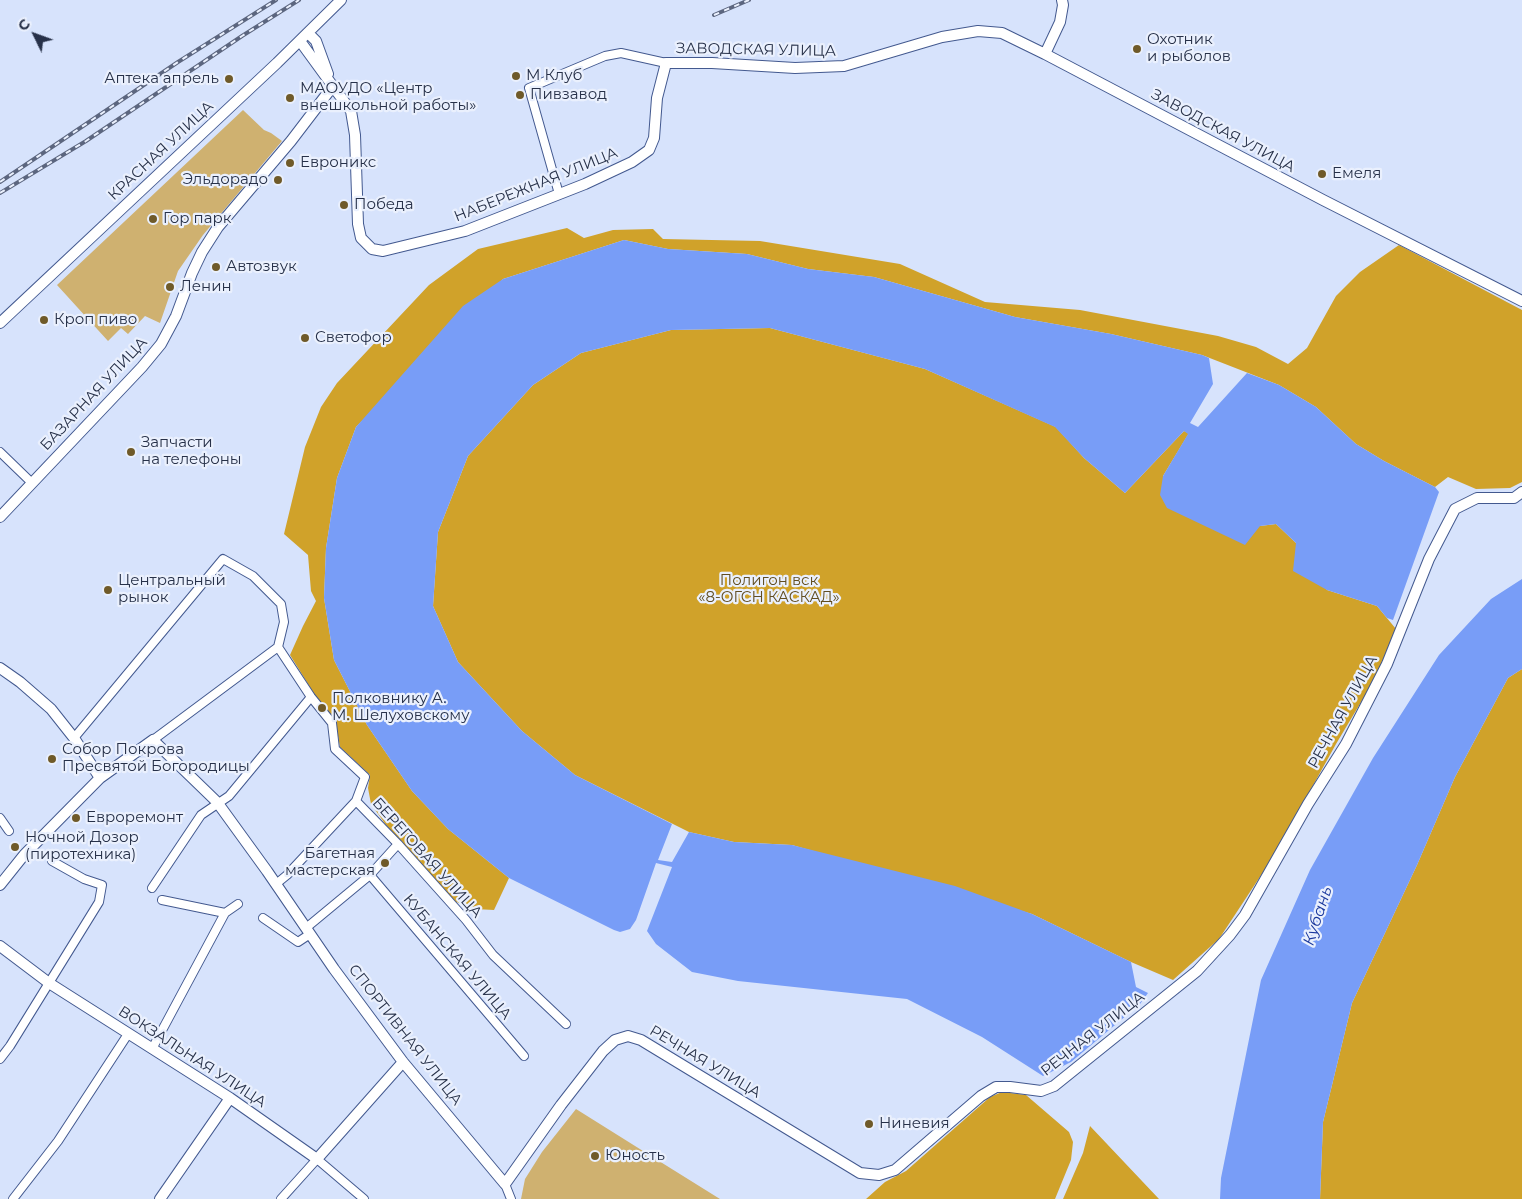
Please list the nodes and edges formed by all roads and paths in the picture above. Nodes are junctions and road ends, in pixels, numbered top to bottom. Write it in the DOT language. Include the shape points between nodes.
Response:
graph roads {
  1 [pos="342,0"];
  2 [pos="1062,0"];
  3 [pos="308,32"];
  4 [pos="300,41"];
  5 [pos="1045,54"];
  6 [pos="666,63"];
  7 [pos="333,86"];
  8 [pos="559,194"];
  9 [pos="1522,301"];
  10 [pos="0,323"];
  11 [pos="0,452"];
  12 [pos="32,483"];
  13 [pos="1522,492"];
  14 [pos="0,517"];
  15 [pos="278,647"];
  16 [pos="2,673"];
  17 [pos="311,697"];
  18 [pos="74,738"];
  19 [pos="153,740"];
  20 [pos="100,778"];
  21 [pos="356,801"];
  22 [pos="217,802"];
  23 [pos="0,818"];
  24 [pos="10,831"];
  25 [pos="398,844"];
  26 [pos="52,861"];
  27 [pos="370,875"];
  28 [pos="276,884"];
  29 [pos="0,885"];
  30 [pos="152,888"];
  31 [pos="162,900"];
  32 [pos="238,904"];
  33 [pos="225,913"];
  34 [pos="263,918"];
  35 [pos="308,931"];
  36 [pos="0,946"];
  37 [pos="49,983"];
  38 [pos="566,1024"];
  39 [pos="128,1034"];
  40 [pos="152,1048"];
  41 [pos="524,1056"];
  42 [pos="0,1059"];
  43 [pos="403,1062"];
  44 [pos="230,1098"];
  45 [pos="318,1158"];
  46 [pos="505,1184"];
  47 [pos="13,1199"];
  48 [pos="160,1199"];
  49 [pos="281,1199"];
  50 [pos="364,1199"];
  51 [pos="511,1199"];
  1 -- 3 [label="main road, КРАСНАЯ УЛИЦА"];
  2 -- 5 [label="main road" via="1060,22"];
  3 -- 4 [label="main road, КРАСНАЯ УЛИЦА"];
  3 -- 7 [label="main road" via="316,41"];
  4 -- 7 [label="main road"];
  4 -- 10 [label="main road, КРАСНАЯ УЛИЦА"];
  5 -- 6 [label="main road, ЗАВОДСКАЯ УЛИЦА" via="1002,33 978,31 942,37 844,66 795,68"];
  5 -- 9 [label="main road, ЗАВОДСКАЯ УЛИЦА"];
  6 -- 8 [label="main road, НАБЕРЕЖНАЯ УЛИЦА" via="657,98 654,138 649,150 612,173"];
  6 -- 8 [label="street" via="621,54 605,56 529,88"];
  7 -- 8 [label="main road, НАБЕРЕЖНАЯ УЛИЦА" via="351,111 355,135 358,224 361,238 372,249 383,251 465,231"];
  7 -- 12 [label="main road, БАЗАРНАЯ УЛИЦА" via="218,226 202,252 161,344"];
  11 -- 12 [label="street"];
  12 -- 14 [label="main road, БАЗАРНАЯ УЛИЦА"];
  13 -- 46 [label="main road, РЕЧНАЯ УЛИЦА" via="1514,498 1477,498 1455,509 1429,559 1387,664 1346,744 1230,935 1197,971 1054,1086 1041,1091 996,1087 981,1096 895,1170 879,1175 860,1173 641,1040 628,1036 614,1040 604,1051"];
  15 -- 17 [label="street, БЕРЕГОВАЯ УЛИЦА"];
  15 -- 18 [label="street" via="284,622 281,604 253,576 223,559"];
  15 -- 19 [label="street"];
  16 -- 18 [label="main road" via="35,693"];
  17 -- 21 [label="street, БЕРЕГОВАЯ УЛИЦА" via="332,723 335,749 365,777"];
  17 -- 22 [label="street" via="229,796"];
  18 -- 20 [label="main road"];
  19 -- 20 [label="main road"];
  19 -- 22 [label="main road, СПОРТИВНАЯ УЛИЦА"];
  20 -- 29 [label="main road" via="24,855"];
  21 -- 25 [label="street, БЕРЕГОВАЯ УЛИЦА"];
  21 -- 28 [label="street"];
  22 -- 28 [label="main road, СПОРТИВНАЯ УЛИЦА"];
  22 -- 30 [label="street" via="201,815"];
  23 -- 24 [label="street"];
  25 -- 27 [label="street"];
  25 -- 38 [label="street, БЕРЕГОВАЯ УЛИЦА" via="493,954"];
  26 -- 37 [label="street" via="102,885 99,902"];
  27 -- 35 [label="street"];
  27 -- 41 [label="street, КУБАНСКАЯ УЛИЦА"];
  28 -- 35 [label="main road, СПОРТИВНАЯ УЛИЦА"];
  31 -- 33 [label="street"];
  32 -- 33 [label="street"];
  33 -- 40 [label="street"];
  34 -- 35 [label="street" via="298,942"];
  35 -- 43 [label="main road, СПОРТИВНАЯ УЛИЦА"];
  36 -- 37 [label="main road, ВОКЗАЛЬНАЯ УЛИЦА"];
  37 -- 39 [label="main road, ВОКЗАЛЬНАЯ УЛИЦА"];
  37 -- 42 [label="street"];
  39 -- 40 [label="main road, ВОКЗАЛЬНАЯ УЛИЦА"];
  39 -- 47 [label="street" via="58,1141"];
  40 -- 44 [label="main road, ВОКЗАЛЬНАЯ УЛИЦА"];
  43 -- 45 [label="main road"];
  43 -- 46 [label="main road, СПОРТИВНАЯ УЛИЦА"];
  44 -- 45 [label="main road, ВОКЗАЛЬНАЯ УЛИЦА"];
  44 -- 48 [label="main road"];
  45 -- 49 [label="street"];
  45 -- 50 [label="street, ВОКЗАЛЬНАЯ УЛИЦА"];
  46 -- 51 [label="street, СПОРТИВНАЯ УЛИЦА"];
}
